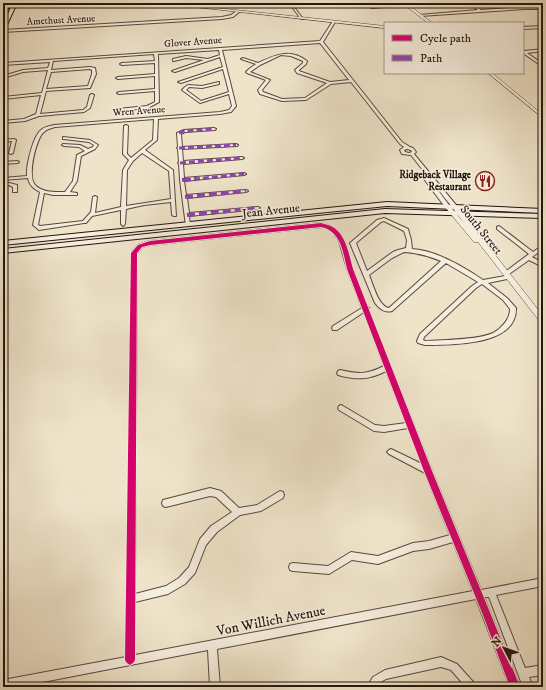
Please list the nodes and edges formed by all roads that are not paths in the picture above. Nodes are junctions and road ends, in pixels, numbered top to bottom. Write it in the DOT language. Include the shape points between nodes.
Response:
graph roads {
  1 [pos="8,3"];
  2 [pos="15,3"];
  3 [pos="160,3"];
  4 [pos="290,3"];
  5 [pos="361,3"];
  6 [pos="471,3"];
  7 [pos="407,4"];
  8 [pos="543,8"];
  9 [pos="480,11"];
  10 [pos="238,12"];
  11 [pos="3,14"];
  12 [pos="420,15"];
  13 [pos="302,18"];
  14 [pos="334,22"];
  15 [pos="429,22"];
  16 [pos="384,27"];
  17 [pos="543,27"];
  18 [pos="524,28"];
  19 [pos="3,30"];
  20 [pos="321,42"];
  21 [pos="220,49"];
  22 [pos="543,50"];
  23 [pos="524,51"];
  24 [pos="524,52"];
  25 [pos="150,53"];
  26 [pos="156,53"];
  27 [pos="221,56"];
  28 [pos="243,59"];
  29 [pos="52,60"];
  30 [pos="174,60"];
  31 [pos="210,60"];
  32 [pos="154,62"];
  33 [pos="3,63"];
  34 [pos="122,64"];
  35 [pos="258,64"];
  36 [pos="543,66"];
  37 [pos="224,68"];
  38 [pos="50,70"];
  39 [pos="174,71"];
  40 [pos="491,74"];
  41 [pos="155,75"];
  42 [pos="3,77"];
  43 [pos="118,78"];
  44 [pos="352,81"];
  45 [pos="180,82"];
  46 [pos="218,83"];
  47 [pos="330,83"];
  48 [pos="156,90"];
  49 [pos="44,92"];
  50 [pos="119,93"];
  51 [pos="230,93"];
  52 [pos="92,95"];
  53 [pos="3,98"];
  54 [pos="119,110"];
  55 [pos="38,116"];
  56 [pos="543,117"];
  57 [pos="156,118"];
  58 [pos="3,122"];
  59 [pos="126,126"];
  60 [pos="214,129"];
  61 [pos="64,138"];
  62 [pos="3,140"];
  63 [pos="401,143"];
  64 [pos="64,145"];
  65 [pos="236,145"];
  66 [pos="179,148"];
  67 [pos="408,148"];
  68 [pos="402,149"];
  69 [pos="143,150"];
  70 [pos="88,151"];
  71 [pos="11,153"];
  72 [pos="409,154"];
  73 [pos="242,158"];
  74 [pos="131,160"];
  75 [pos="17,162"];
  76 [pos="3,163"];
  77 [pos="180,163"];
  78 [pos="244,174"];
  79 [pos="29,177"];
  80 [pos="3,179"];
  81 [pos="182,180"];
  82 [pos="3,185"];
  83 [pos="15,191"];
  84 [pos="246,191"];
  85 [pos="42,192"];
  86 [pos="67,193"];
  87 [pos="75,194"];
  88 [pos="95,197"];
  89 [pos="185,197"];
  90 [pos="173,200"];
  91 [pos="447,206"];
  92 [pos="258,208"];
  93 [pos="122,209"];
  94 [pos="453,209"];
  95 [pos="543,211"];
  96 [pos="329,213"];
  97 [pos="459,213"];
  98 [pos="91,215"];
  99 [pos="174,215"];
  100 [pos="187,215"];
  101 [pos="543,216"];
  102 [pos="122,224"];
  103 [pos="188,225"];
  104 [pos="498,228"];
  105 [pos="3,245"];
  106 [pos="543,247"];
  107 [pos="12,250"];
  108 [pos="409,250"];
  109 [pos="3,251"];
  110 [pos="530,255"];
  111 [pos="445,261"];
  112 [pos="543,265"];
  113 [pos="366,274"];
  114 [pos="506,275"];
  115 [pos="482,282"];
  116 [pos="366,308"];
  117 [pos="543,321"];
  118 [pos="335,328"];
  119 [pos="388,367"];
  120 [pos="340,373"];
  121 [pos="341,408"];
  122 [pos="411,425"];
  123 [pos="391,452"];
  124 [pos="428,471"];
  125 [pos="280,495"];
  126 [pos="166,503"];
  127 [pos="238,512"];
  128 [pos="455,537"];
  129 [pos="293,568"];
  130 [pos="543,582"];
  131 [pos="491,592"];
  132 [pos="479,595"];
  133 [pos="130,599"];
  134 [pos="212,646"];
  135 [pos="130,660"];
  136 [pos="543,670"];
  137 [pos="522,673"];
  138 [pos="3,685"];
  139 [pos="19,685"];
  140 [pos="216,687"];
  141 [pos="372,687"];
  142 [pos="472,687"];
  143 [pos="515,687"];
  144 [pos="528,687"];
  1 -- 11 [label="main road"];
  2 -- 19 [label="main road"];
  3 -- 10 [label="street"];
  4 -- 13 [label="street"];
  5 -- 7 [label="street" via="372,7"];
  6 -- 9 [label="street"];
  7 -- 12 [label="street"];
  8 -- 9 [label="street"];
  9 -- 12 [label="street"];
  10 -- 13 [label="street"];
  10 -- 19 [label="street, Amethust Avenue" via="222,18"];
  12 -- 15 [label="street"];
  13 -- 14 [label="street"];
  14 -- 16 [label="street"];
  14 -- 20 [label="street"];
  17 -- 18 [label="street"];
  20 -- 21 [label="street, Glover Avenue"];
  20 -- 44 [label="street"];
  21 -- 26 [label="street, Glover Avenue"];
  21 -- 27 [label="street, Wren Avenue"];
  22 -- 23 [label="street"];
  24 -- 36 [label="street"];
  25 -- 26 [label="street, Glover Avenue"];
  25 -- 29 [label="street, Glover Avenue"];
  25 -- 32 [label="street"];
  26 -- 32 [label="street"];
  27 -- 31 [label="street"];
  27 -- 37 [label="street, Wren Avenue"];
  28 -- 35 [label="street"];
  29 -- 33 [label="street, Glover Avenue"];
  29 -- 38 [label="street"];
  30 -- 31 [label="street" via="188,57"];
  31 -- 39 [label="street"];
  32 -- 34 [label="street"];
  32 -- 41 [label="street"];
  35 -- 47 [label="street" via="279,55 289,55 305,61 296,70 298,72"];
  35 -- 47 [label="street" via="248,72 268,80 260,91 279,100 308,98"];
  37 -- 45 [label="street"];
  37 -- 51 [label="street, Wren Avenue"];
  38 -- 42 [label="street" via="23,71"];
  38 -- 49 [label="street"];
  38 -- 49 [label="street" via="90,68 94,69 94,72 89,87"];
  40 -- 56 [label="street"];
  41 -- 43 [label="street"];
  41 -- 48 [label="street"];
  44 -- 47 [label="street"];
  44 -- 63 [label="street"];
  46 -- 51 [label="street" via="203,88 189,86 184,90 200,102"];
  48 -- 50 [label="street"];
  48 -- 54 [label="street" via="157,100 153,106"];
  49 -- 53 [label="street"];
  49 -- 55 [label="street"];
  51 -- 57 [label="street, Wren Avenue" via="234,106 228,112"];
  52 -- 55 [label="street" via="89,107 84,111"];
  55 -- 58 [label="street"];
  57 -- 69 [label="street" via="155,140"];
  57 -- 79 [label="street, Wren Avenue" via="46,129 38,136"];
  59 -- 74 [label="street" via="125,154"];
  60 -- 66 [label="street" via="180,132"];
  61 -- 70 [label="street" via="96,144"];
  62 -- 71 [label="street" via="14,140"];
  63 -- 67 [label="street"];
  63 -- 68 [label="street"];
  64 -- 70 [label="street" via="80,146"];
  65 -- 66 [label="street"];
  66 -- 77 [label="street"];
  67 -- 68 [label="street"];
  67 -- 72 [label="street" via="414,152"];
  68 -- 72 [label="street" via="402,152"];
  69 -- 74 [label="street"];
  69 -- 90 [label="street" via="171,170"];
  70 -- 86 [label="street" via="79,155 75,181"];
  72 -- 91 [label="street, South Street"];
  72 -- 94 [label="street, South Street"];
  73 -- 77 [label="street"];
  74 -- 93 [label="street" via="124,173"];
  75 -- 76 [label="street"];
  77 -- 81 [label="street"];
  78 -- 81 [label="street"];
  79 -- 80 [label="street"];
  79 -- 85 [label="street, Wren Avenue" via="32,186"];
  81 -- 89 [label="street"];
  82 -- 83 [label="street" via="13,185"];
  84 -- 89 [label="street"];
  85 -- 86 [label="street"];
  85 -- 98 [label="street" via="35,220 37,228 81,224"];
  86 -- 87 [label="street"];
  88 -- 98 [label="street"];
  89 -- 100 [label="street"];
  90 -- 93 [label="street"];
  90 -- 99 [label="street"];
  91 -- 94 [label="main road, Jean Avenue"];
  91 -- 96 [label="main road, Jean Avenue" via="387,204"];
  92 -- 100 [label="street"];
  93 -- 98 [label="street"];
  93 -- 102 [label="street"];
  94 -- 95 [label="main road, Jean Avenue"];
  94 -- 96 [label="main road, Jean Avenue"];
  94 -- 97 [label="main road, Jean Avenue"];
  94 -- 114 [label="street, South Street"];
  96 -- 103 [label="main road, Jean Avenue"];
  96 -- 107 [label="main road, Jean Avenue"];
  97 -- 101 [label="main road, Jean Avenue"];
  97 -- 114 [label="street, South Street"];
  100 -- 103 [label="street"];
  103 -- 105 [label="main road, Jean Avenue"];
  104 -- 110 [label="street"];
  105 -- 107 [label="main road" via="12,246"];
  106 -- 110 [label="street"];
  107 -- 109 [label="main road, Jean Avenue"];
  108 -- 111 [label="street"];
  108 -- 113 [label="street" via="399,252"];
  108 -- 113 [label="street" via="406,230 389,220 380,220 353,243"];
  110 -- 112 [label="street"];
  110 -- 114 [label="street"];
  111 -- 113 [label="street" via="388,310 378,304"];
  111 -- 115 [label="street"];
  114 -- 115 [label="street"];
  114 -- 117 [label="street, South Street"];
  115 -- 115 [label="street" via="422,336 420,341 428,344 485,337 495,335 505,327 512,316 513,308"];
  116 -- 118 [label="street"];
  116 -- 119 [label="street"];
  116 -- 133 [label="street" via="339,236 333,228 326,225 150,242 136,250"];
  119 -- 120 [label="street" via="361,377"];
  119 -- 122 [label="street"];
  121 -- 122 [label="street" via="374,428"];
  122 -- 124 [label="street"];
  123 -- 124 [label="street"];
  124 -- 128 [label="street"];
  125 -- 127 [label="street" via="258,508"];
  126 -- 127 [label="street" via="210,492 218,494"];
  127 -- 133 [label="street" via="208,536 200,548 192,570 182,581 168,590"];
  128 -- 129 [label="street" via="413,547 378,560 351,556 329,570"];
  128 -- 132 [label="street"];
  130 -- 131 [label="street, Von Willich Avenue"];
  131 -- 132 [label="street, Von Willich Avenue"];
  131 -- 137 [label="street"];
  132 -- 134 [label="street, Von Willich Avenue"];
  132 -- 143 [label="street"];
  133 -- 135 [label="street"];
  134 -- 135 [label="street, Von Willich Avenue"];
  134 -- 140 [label="street"];
  135 -- 139 [label="street, Von Willich Avenue"];
  136 -- 137 [label="street"];
  137 -- 144 [label="street"];
  138 -- 139 [label="street, Von Willich Avenue"];
  141 -- 142 [label="street" via="376,680 385,675 441,662 454,667"];
}
